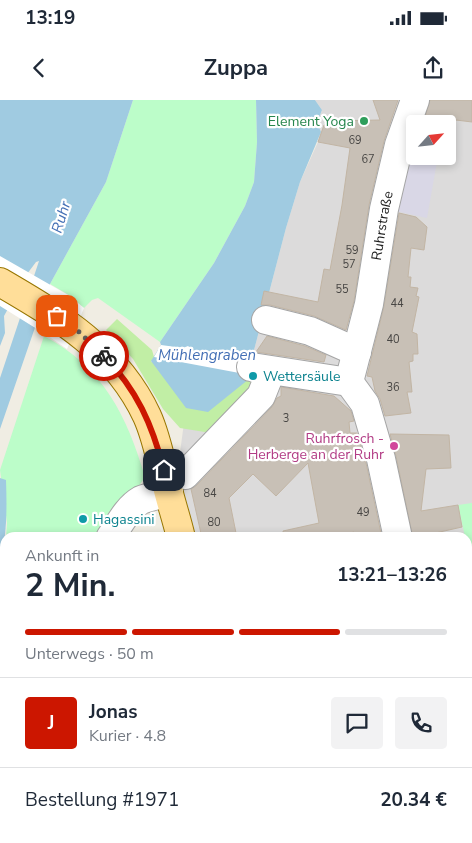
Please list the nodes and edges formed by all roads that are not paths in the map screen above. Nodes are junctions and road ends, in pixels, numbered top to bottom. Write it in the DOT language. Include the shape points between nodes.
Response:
graph roads {
  1 [pos="415,100"];
  2 [pos="0,282"];
  3 [pos="266,320"];
  4 [pos="357,352"];
  5 [pos="349,382"];
  6 [pos="177,484"];
  7 [pos="114,532"];
  8 [pos="181,532"];
  9 [pos="397,532"];
  1 -- 4 [label="street, Ruhrstraße" via="399,145 384,209 369,304"];
  2 -- 6 [label="main road" via="74,328 109,360 138,400"];
  3 -- 4 [label="street" via="310,332"];
  4 -- 5 [label="street, Ruhrstraße"];
  5 -- 6 [label="street" via="261,369 261,396"];
  5 -- 9 [label="street" via="366,404 382,458"];
  6 -- 7 [label="street" via="136,504"];
  6 -- 8 [label="main road"];
}
